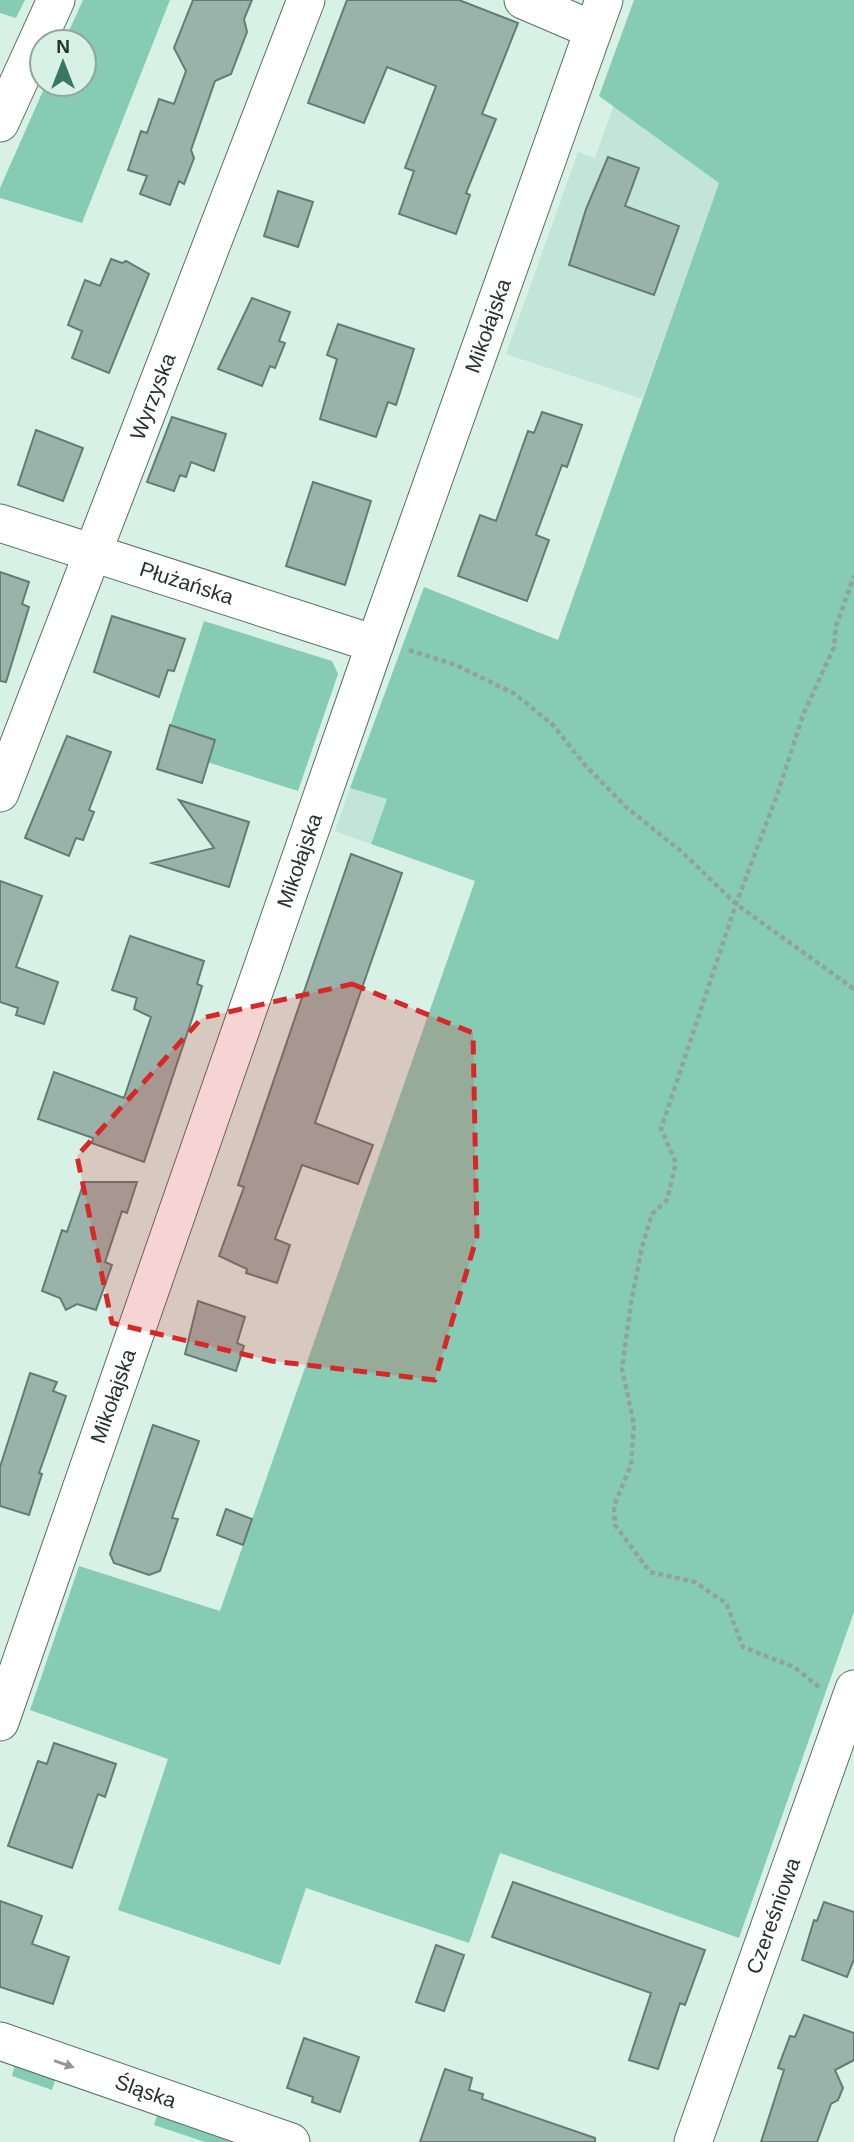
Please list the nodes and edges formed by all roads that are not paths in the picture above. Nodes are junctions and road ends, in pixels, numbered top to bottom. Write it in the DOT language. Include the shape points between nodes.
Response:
graph roads {
  1 [pos="56,0"];
  2 [pos="306,0"];
  3 [pos="523,0"];
  4 [pos="599,15"];
  5 [pos="0,123"];
  6 [pos="0,523"];
  7 [pos="93,554"];
  8 [pos="375,644"];
  9 [pos="0,793"];
  10 [pos="853,1693"];
  11 [pos="0,1723"];
  12 [pos="0,2041"];
  13 [pos="291,2142"];
  14 [pos="693,2142"];
  1 -- 5 [label="street"];
  2 -- 7 [label="street, Wyrzyska"];
  3 -- 4 [label="street"];
  4 -- 8 [label="street, Mikołajska"];
  6 -- 7 [label="street, Płużańska"];
  7 -- 8 [label="street, Płużańska"];
  7 -- 9 [label="street, Wyrzyska"];
  8 -- 11 [label="street, Mikołajska"];
  10 -- 14 [label="street, Czereśniowa"];
  12 -- 13 [label="street, Śląska, one-way"];
}
